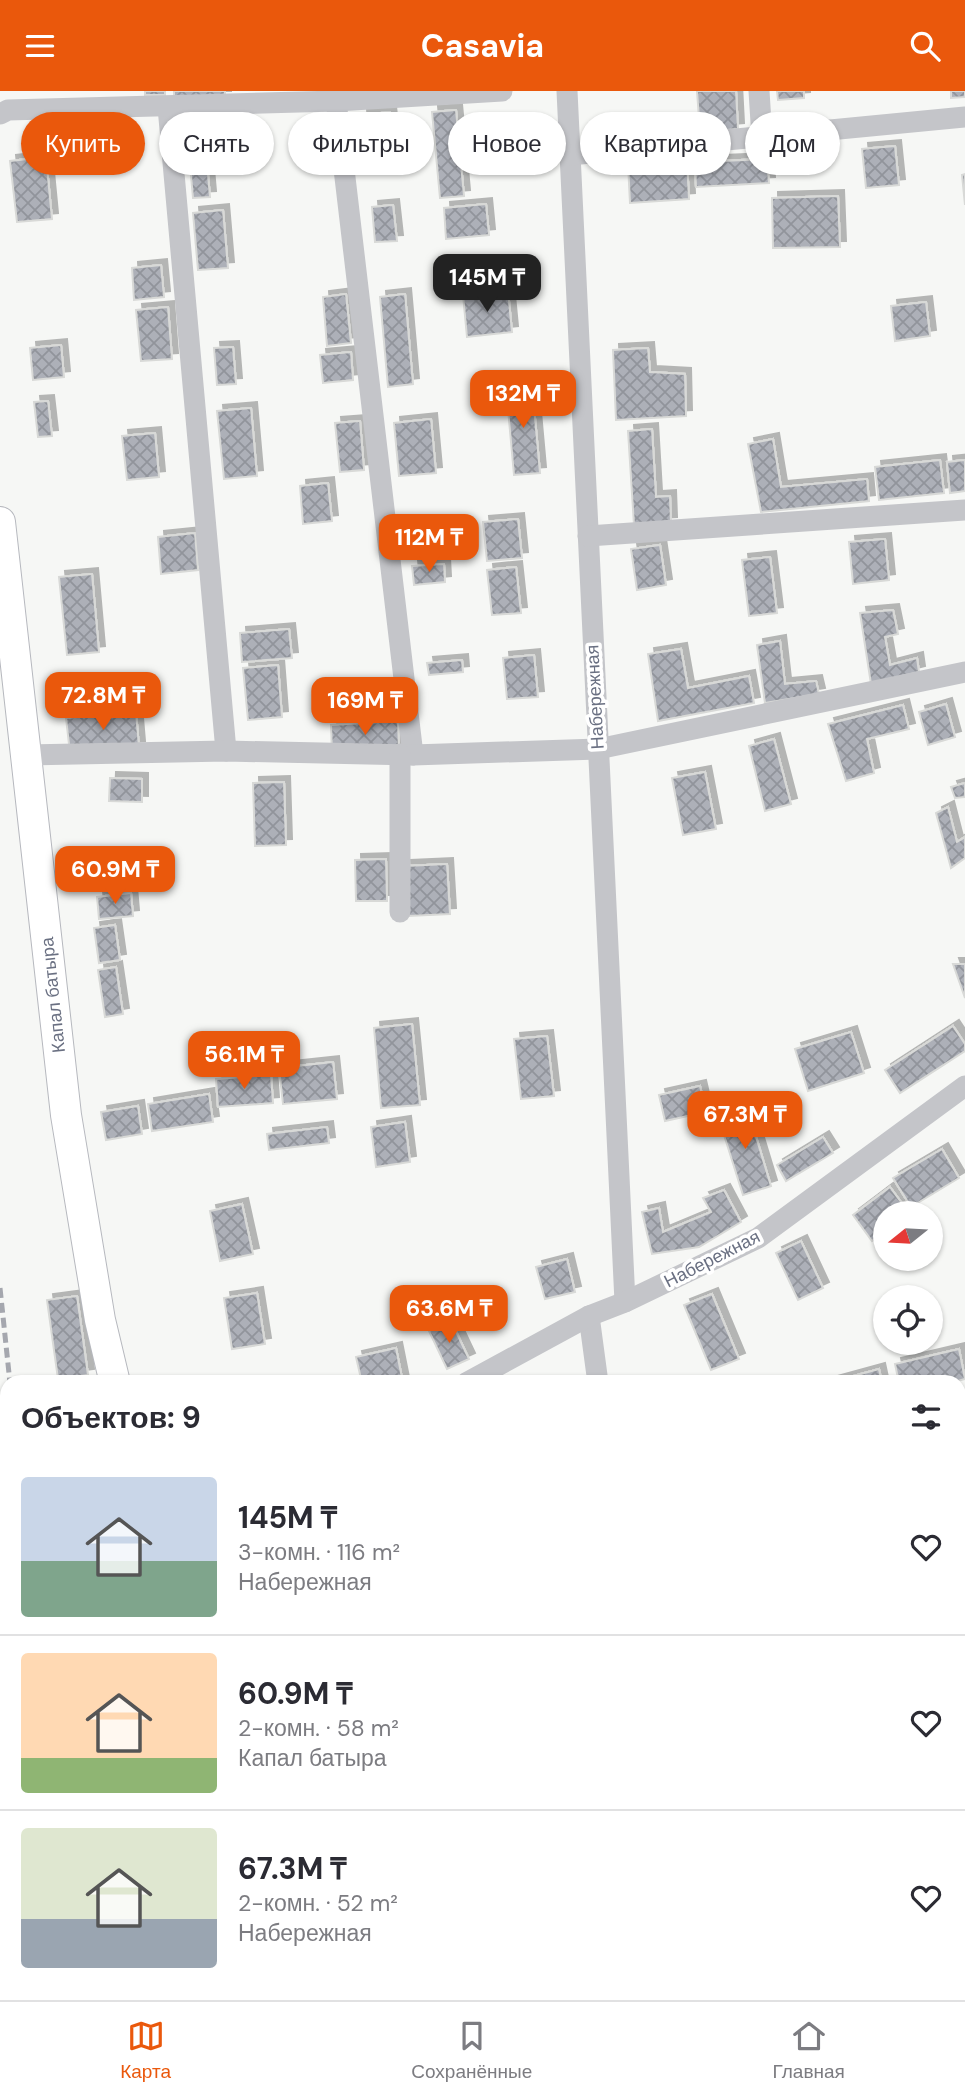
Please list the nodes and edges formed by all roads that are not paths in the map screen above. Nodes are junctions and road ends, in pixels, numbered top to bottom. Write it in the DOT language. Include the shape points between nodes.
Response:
graph roads {
  1 [pos="502,91"];
  2 [pos="567,91"];
  3 [pos="760,91"];
  4 [pos="336,101"];
  5 [pos="168,107"];
  6 [pos="761,112"];
  7 [pos="0,114"];
  8 [pos="965,117"];
  9 [pos="840,130"];
  10 [pos="745,140"];
  11 [pos="570,155"];
  12 [pos="965,510"];
  13 [pos="0,522"];
  14 [pos="588,536"];
  15 [pos="965,672"];
  16 [pos="598,749"];
  17 [pos="226,751"];
  18 [pos="407,754"];
  19 [pos="26,755"];
  20 [pos="400,912"];
  21 [pos="965,1086"];
  22 [pos="625,1302"];
  23 [pos="589,1316"];
  24 [pos="113,1375"];
  25 [pos="481,1375"];
  26 [pos="597,1375"];
  1 -- 4 [label="street"];
  2 -- 11 [label="street, Набережная"];
  3 -- 6 [label="street"];
  4 -- 5 [label="street"];
  4 -- 18 [label="street"];
  5 -- 7 [label="street" via="8,110"];
  5 -- 17 [label="street"];
  8 -- 9 [label="street"];
  10 -- 11 [label="street"];
  11 -- 14 [label="street, Набережная"];
  12 -- 14 [label="street"];
  13 -- 19 [label="main road, Капал батыра"];
  14 -- 16 [label="street, Набережная"];
  15 -- 16 [label="street"];
  16 -- 18 [label="street"];
  16 -- 22 [label="street, Набережная"];
  17 -- 18 [label="street"];
  17 -- 19 [label="street"];
  18 -- 20 [label="street"];
  19 -- 24 [label="main road, Капал батыра" via="66,1115"];
  21 -- 22 [label="street, Набережная" via="758,1238"];
  22 -- 23 [label="street, Набережная"];
  23 -- 25 [label="street, Набережная"];
  23 -- 26 [label="street"];
}
